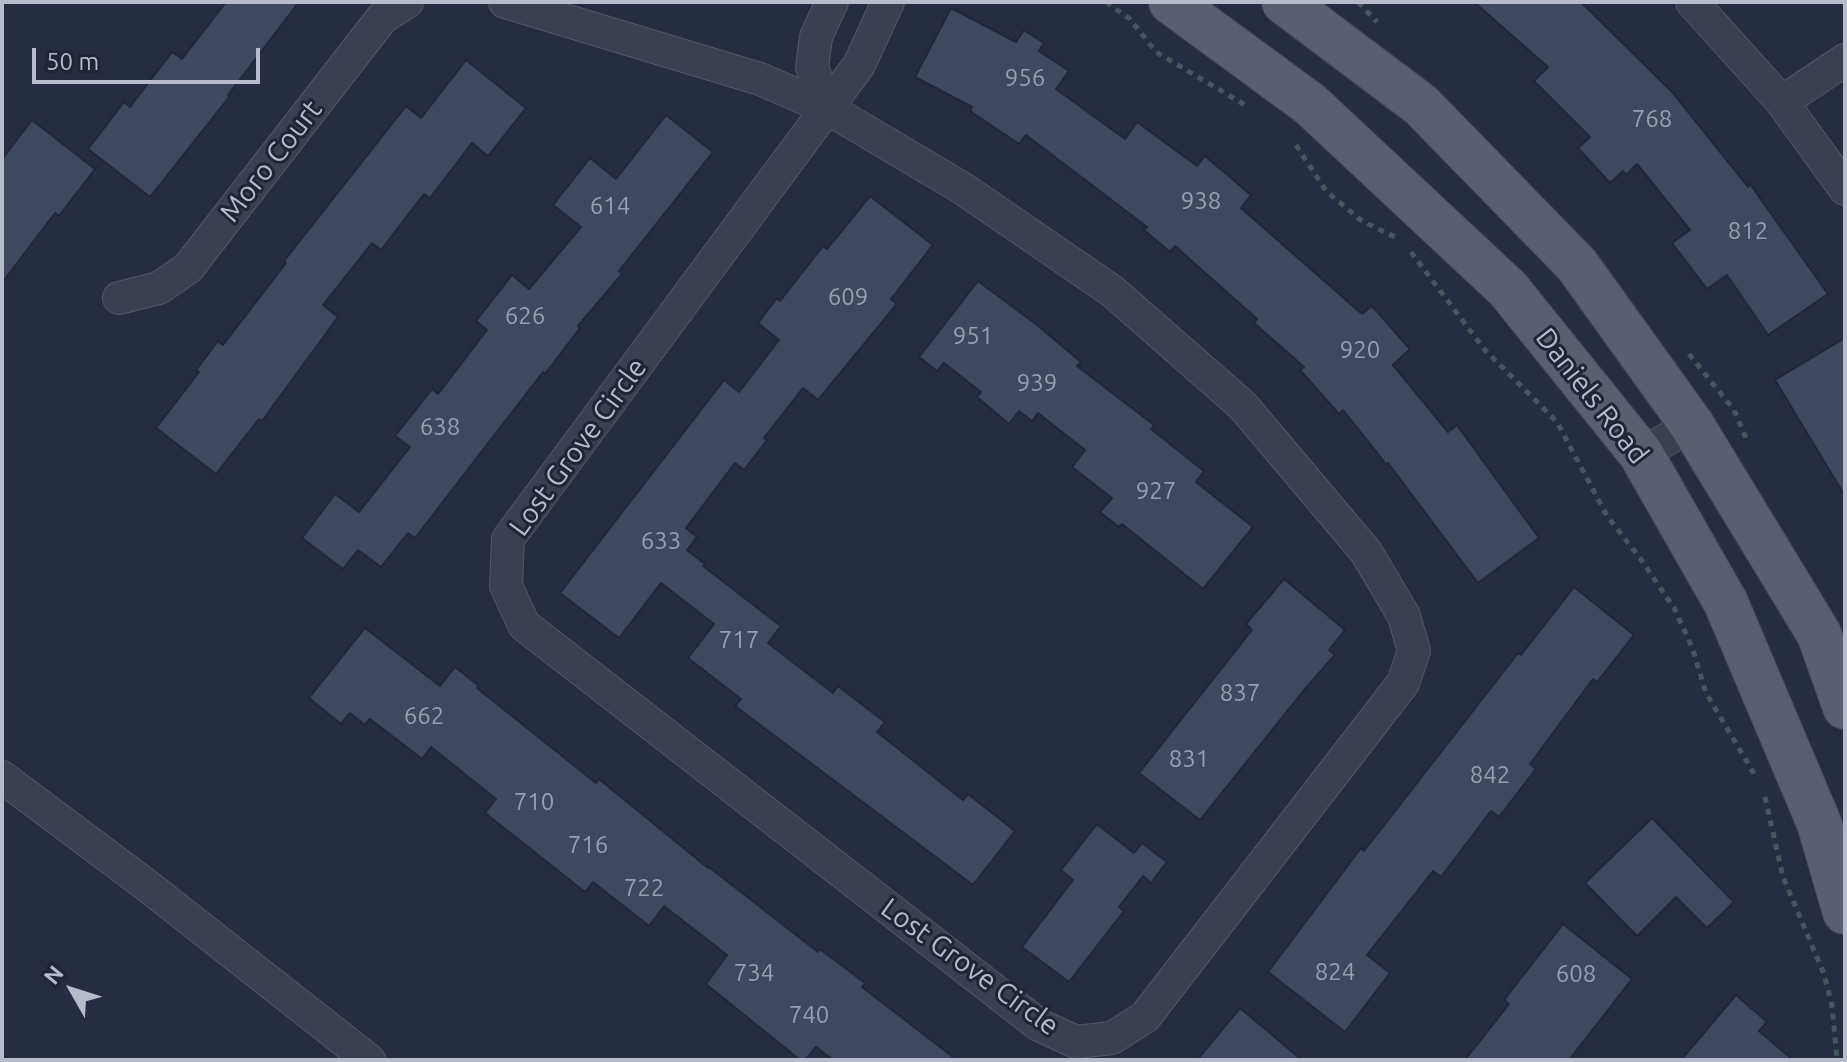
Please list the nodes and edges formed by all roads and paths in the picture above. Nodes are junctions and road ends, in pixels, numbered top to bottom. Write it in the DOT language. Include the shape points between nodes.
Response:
graph roads {
  1 [pos="407,2"];
  2 [pos="505,2"];
  3 [pos="832,2"];
  4 [pos="888,2"];
  5 [pos="1106,2"];
  6 [pos="1171,2"];
  7 [pos="1284,2"];
  8 [pos="1692,2"];
  9 [pos="1845,60"];
  10 [pos="1782,102"];
  11 [pos="827,108"];
  12 [pos="1254,110"];
  13 [pos="1287,136"];
  14 [pos="1845,189"];
  15 [pos="119,298"];
  16 [pos="1692,425"];
  17 [pos="1641,454"];
  18 [pos="1845,707"];
  19 [pos="1758,780"];
  20 [pos="7,791"];
  21 [pos="1763,792"];
  22 [pos="1845,912"];
  23 [pos="369,1060"];
  24 [pos="1837,1060"];
  1 -- 15 [label="street, Moro Court" via="382,18 188,268 159,288"];
  2 -- 11 [label="street" via="760,79"];
  3 -- 11 [label="street" via="816,37 812,67"];
  4 -- 11 [label="street, Lost Grove Circle" via="859,65"];
  5 -- 12 [label="path" via="1130,19 1156,52"];
  6 -- 17 [label="main road, Daniels Road" via="1310,104 1508,289"];
  7 -- 16 [label="main road" via="1421,105 1577,265"];
  8 -- 10 [label="street"];
  9 -- 10 [label="street"];
  10 -- 14 [label="street"];
  11 -- 11 [label="street, Lost Grove Circle" via="962,188 1112,291 1243,406 1366,552 1404,616 1414,651 1403,683 1145,1017 1112,1038 1076,1042 1039,1025 524,625 506,586 508,539"];
  13 -- 19 [label="path" via="1326,191 1413,254 1484,349 1557,422 1607,516 1674,608 1706,693"];
  16 -- 17 [label="street"];
  16 -- 18 [label="main road" via="1819,634"];
  17 -- 22 [label="main road, Daniels Road" via="1726,603 1819,823"];
  20 -- 23 [label="street" via="145,884"];
  21 -- 24 [label="path" via="1783,877 1824,974"];
}
